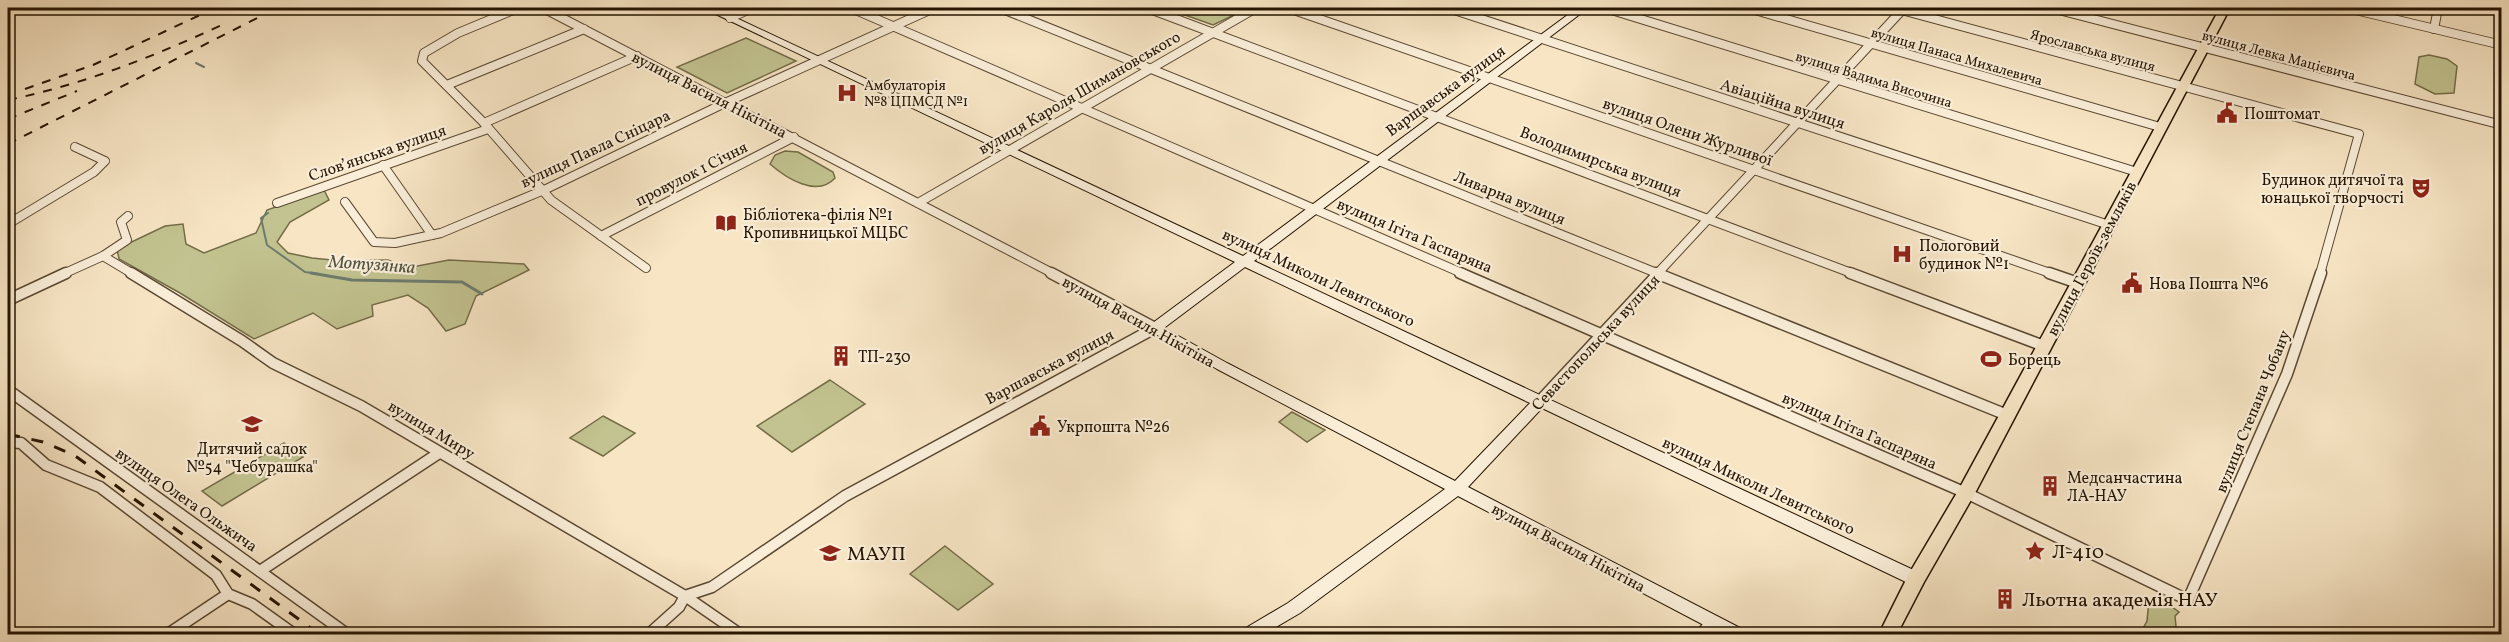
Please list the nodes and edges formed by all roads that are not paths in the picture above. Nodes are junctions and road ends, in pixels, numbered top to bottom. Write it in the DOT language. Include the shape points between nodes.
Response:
graph roads {
  1 [pos="518,8"];
  2 [pos="543,8"];
  3 [pos="708,8"];
  4 [pos="752,8"];
  5 [pos="851,8"];
  6 [pos="934,8"];
  7 [pos="1000,8"];
  8 [pos="1147,8"];
  9 [pos="1256,8"];
  10 [pos="1288,8"];
  11 [pos="1448,8"];
  12 [pos="1583,8"];
  13 [pos="1605,8"];
  14 [pos="1748,8"];
  15 [pos="1900,8"];
  16 [pos="2051,8"];
  17 [pos="2347,8"];
  18 [pos="2438,8"];
  19 [pos="2219,9"];
  20 [pos="729,18"];
  21 [pos="894,27"];
  22 [pos="584,29"];
  23 [pos="2434,29"];
  24 [pos="1213,32"];
  25 [pos="1542,38"];
  26 [pos="1871,44"];
  27 [pos="2502,45"];
  28 [pos="2202,47"];
  29 [pos="637,56"];
  30 [pos="819,60"];
  31 [pos="1153,69"];
  32 [pos="1491,77"];
  33 [pos="1836,80"];
  34 [pos="447,85"];
  35 [pos="2182,86"];
  36 [pos="727,102"];
  37 [pos="1085,108"];
  38 [pos="1437,116"];
  39 [pos="1798,122"];
  40 [pos="2502,125"];
  41 [pos="486,126"];
  42 [pos="2160,127"];
  43 [pos="794,137"];
  44 [pos="75,147"];
  45 [pos="1010,149"];
  46 [pos="1378,159"];
  47 [pos="383,165"];
  48 [pos="1756,170"];
  49 [pos="2137,172"];
  50 [pos="544,190"];
  51 [pos="345,202"];
  52 [pos="277,203"];
  53 [pos="918,203"];
  54 [pos="1314,208"];
  55 [pos="128,216"];
  56 [pos="1709,218"];
  57 [pos="8,224"];
  58 [pos="2109,225"];
  59 [pos="432,235"];
  60 [pos="601,236"];
  61 [pos="104,256"];
  62 [pos="1245,260"];
  63 [pos="646,268"];
  64 [pos="1658,274"];
  65 [pos="2078,283"];
  66 [pos="8,300"];
  67 [pos="1155,328"];
  68 [pos="1603,333"];
  69 [pos="2044,346"];
  70 [pos="8,390"];
  71 [pos="1541,400"];
  72 [pos="2007,415"];
  73 [pos="8,442"];
  74 [pos="439,453"];
  75 [pos="1458,488"];
  76 [pos="1966,493"];
  77 [pos="260,571"];
  78 [pos="1916,579"];
  79 [pos="228,594"];
  80 [pos="685,596"];
  81 [pos="1706,628"];
  82 [pos="168,634"];
  83 [pos="294,634"];
  84 [pos="346,634"];
  85 [pos="649,634"];
  86 [pos="740,634"];
  87 [pos="1250,634"];
  88 [pos="1736,634"];
  89 [pos="1888,634"];
  1 -- 34 [label="street" via="462,29 424,53 422,61"];
  2 -- 22 [label="street, вулиця Василя Нікітіна"];
  3 -- 20 [label="street, вулиця Миколи Левитського"];
  4 -- 20 [label="street"];
  5 -- 21 [label="street, вулиця Ігіта Гаспаряна"];
  6 -- 21 [label="street, вулиця Павла Сніцара"];
  7 -- 31 [label="street, Ливарна вулиця"];
  8 -- 24 [label="street, Володимирська вулиця"];
  9 -- 24 [label="street, вулиця Кароля Шимановського"];
  10 -- 32 [label="street, вулиця Олени Журливої"];
  11 -- 25 [label="street, Авіаційна вулиця"];
  12 -- 25 [label="street, Варшавська вулиця"];
  13 -- 33 [label="street, вулиця Вадима Височина"];
  14 -- 26 [label="street, вулиця Панаса Михалевича"];
  15 -- 26 [label="street, Севастопольська вулиця"];
  15 -- 35 [label="street, Ярославська вулиця"];
  16 -- 28 [label="street, вулиця Левка Мацієвича"];
  17 -- 23 [label="street"];
  18 -- 23 [label="street"];
  19 -- 28 [label="main road, вулиця Героїв-земляків"];
  20 -- 30 [label="street, вулиця Миколи Левитського"];
  21 -- 30 [label="street, вулиця Павла Сніцара"];
  21 -- 37 [label="street, вулиця Ігіта Гаспаряна"];
  22 -- 29 [label="street, вулиця Василя Нікітіна"];
  22 -- 34 [label="street"];
  23 -- 27 [label="street"];
  24 -- 31 [label="street, вулиця Кароля Шимановського"];
  24 -- 38 [label="street, Володимирська вулиця"];
  25 -- 32 [label="street, Варшавська вулиця"];
  25 -- 39 [label="street, Авіаційна вулиця"];
  26 -- 33 [label="street, Севастопольська вулиця"];
  26 -- 42 [label="street, вулиця Панаса Михалевича"];
  28 -- 35 [label="main road, вулиця Героїв-земляків"];
  28 -- 40 [label="street, вулиця Левка Мацієвича"];
  29 -- 36 [label="street, вулиця Василя Нікітіна"];
  29 -- 41 [label="street, Словʼянська вулиця"];
  30 -- 36 [label="street, вулиця Павла Сніцара"];
  30 -- 45 [label="street, вулиця Миколи Левитського"];
  31 -- 37 [label="street, вулиця Кароля Шимановського"];
  31 -- 46 [label="street, Ливарна вулиця"];
  32 -- 38 [label="street, Варшавська вулиця"];
  32 -- 48 [label="street, вулиця Олени Журливої"];
  33 -- 39 [label="street, Севастопольська вулиця"];
  33 -- 49 [label="street, вулиця Вадима Височина"];
  34 -- 41 [label="street"];
  35 -- 42 [label="main road, вулиця Героїв-земляків"];
  35 -- 76 [label="street, вулиця Степана Чобану" via="2359,134 2322,269 2287,374 2188,600"];
  36 -- 43 [label="street, вулиця Василя Нікітіна"];
  36 -- 50 [label="street, вулиця Павла Сніцара"];
  37 -- 45 [label="street, вулиця Кароля Шимановського"];
  37 -- 54 [label="street, вулиця Ігіта Гаспаряна"];
  38 -- 46 [label="street, Варшавська вулиця"];
  38 -- 56 [label="street, Володимирська вулиця"];
  39 -- 48 [label="street, Севастопольська вулиця"];
  39 -- 58 [label="street, Авіаційна вулиця"];
  41 -- 47 [label="street, Словʼянська вулиця"];
  41 -- 50 [label="street"];
  42 -- 49 [label="main road, вулиця Героїв-земляків"];
  43 -- 53 [label="street, вулиця Василя Нікітіна"];
  43 -- 60 [label="street, провулок 1 Січня"];
  44 -- 57 [label="street" via="105,161 94,172"];
  45 -- 53 [label="street, вулиця Кароля Шимановського"];
  45 -- 62 [label="street, вулиця Миколи Левитського"];
  46 -- 54 [label="street, Варшавська вулиця"];
  46 -- 64 [label="street, Ливарна вулиця"];
  47 -- 52 [label="street, Словʼянська вулиця"];
  47 -- 59 [label="street"];
  48 -- 56 [label="street, Севастопольська вулиця"];
  48 -- 65 [label="street, вулиця Олени Журливої"];
  49 -- 58 [label="main road, вулиця Героїв-земляків"];
  50 -- 59 [label="street, вулиця Павла Сніцара"];
  50 -- 60 [label="street" via="551,200"];
  51 -- 59 [label="street, вулиця Павла Сніцара" via="374,242 395,243"];
  53 -- 67 [label="street, вулиця Василя Нікітіна"];
  54 -- 62 [label="street, Варшавська вулиця"];
  54 -- 68 [label="street, вулиця Ігіта Гаспаряна"];
  55 -- 61 [label="street" via="121,222 127,240"];
  56 -- 64 [label="street, Севастопольська вулиця"];
  56 -- 69 [label="street, Володимирська вулиця"];
  58 -- 65 [label="main road, вулиця Героїв-земляків"];
  60 -- 63 [label="street"];
  61 -- 66 [label="street"];
  61 -- 74 [label="street, вулиця Миру" via="273,363 361,406"];
  62 -- 67 [label="street, Варшавська вулиця"];
  62 -- 71 [label="street, вулиця Миколи Левитського"];
  64 -- 68 [label="street, Севастопольська вулиця"];
  64 -- 72 [label="street, Ливарна вулиця"];
  65 -- 69 [label="main road, вулиця Героїв-земляків"];
  67 -- 75 [label="street, вулиця Василя Нікітіна"];
  67 -- 80 [label="street, Варшавська вулиця" via="845,496 712,587"];
  68 -- 71 [label="street, Севастопольська вулиця"];
  68 -- 76 [label="street, вулиця Ігіта Гаспаряна"];
  69 -- 72 [label="main road, вулиця Героїв-земляків"];
  70 -- 77 [label="street, вулиця Олега Ольжича"];
  71 -- 75 [label="street, Севастопольська вулиця"];
  71 -- 78 [label="street, вулиця Миколи Левитського"];
  72 -- 76 [label="main road, вулиця Героїв-земляків"];
  73 -- 79 [label="street" via="21,443 46,465 100,487 216,575"];
  74 -- 77 [label="street"];
  74 -- 80 [label="street, вулиця Миру"];
  75 -- 81 [label="street, вулиця Василя Нікітіна"];
  75 -- 87 [label="street, Севастопольська вулиця" via="1303,601"];
  76 -- 78 [label="main road, вулиця Героїв-земляків"];
  77 -- 84 [label="street, вулиця Олега Ольжича"];
  78 -- 89 [label="main road, вулиця Героїв-земляків"];
  79 -- 82 [label="street"];
  79 -- 83 [label="street" via="252,604"];
  80 -- 85 [label="street" via="679,607"];
  80 -- 86 [label="street, вулиця Миру"];
  81 -- 88 [label="street, вулиця Василя Нікітіна"];
}
